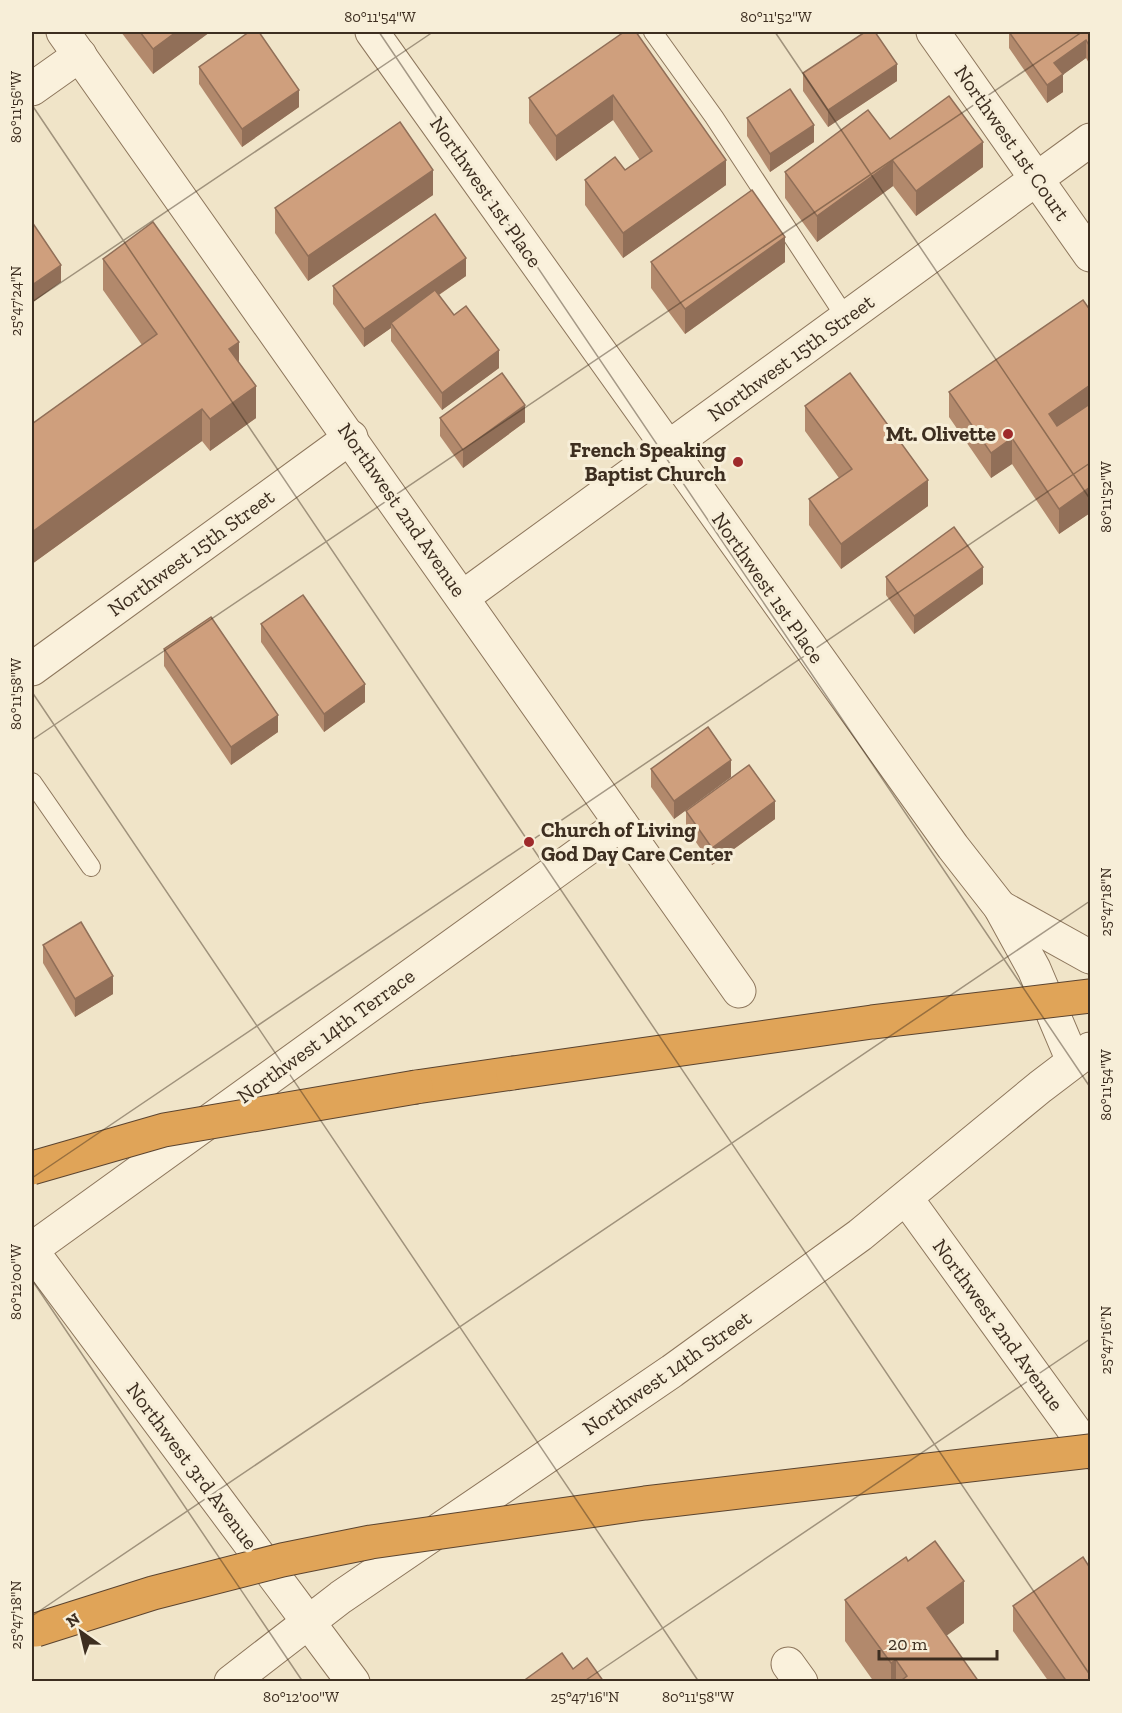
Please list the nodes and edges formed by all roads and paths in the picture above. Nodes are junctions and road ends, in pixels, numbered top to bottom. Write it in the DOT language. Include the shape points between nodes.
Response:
graph roads {
  1 [pos="372,32"];
  2 [pos="653,32"];
  3 [pos="933,32"];
  4 [pos="71,43"];
  5 [pos="32,89"];
  6 [pos="1090,140"];
  7 [pos="1037,179"];
  8 [pos="1090,255"];
  9 [pos="846,318"];
  10 [pos="351,437"];
  11 [pos="668,447"];
  12 [pos="463,597"];
  13 [pos="32,669"];
  14 [pos="32,782"];
  15 [pos="621,824"];
  16 [pos="91,867"];
  17 [pos="1000,907"];
  18 [pos="1090,957"];
  19 [pos="739,991"];
  20 [pos="1090,996"];
  21 [pos="1082,1055"];
  22 [pos="32,1168"];
  23 [pos="906,1197"];
  24 [pos="32,1250"];
  25 [pos="1090,1451"];
  26 [pos="309,1623"];
  27 [pos="33,1631"];
  28 [pos="231,1682"];
  29 [pos="353,1682"];
  1 -- 11 [label="street, Northwest 1st Place"];
  2 -- 9 [label="lane" via="714,117"];
  3 -- 7 [label="street, Northwest 1st Court"];
  4 -- 5 [label="street"];
  4 -- 10 [label="street, Northwest 2nd Avenue"];
  6 -- 7 [label="street, Northwest 15th Street"];
  7 -- 8 [label="street, Northwest 1st Court"];
  7 -- 9 [label="street, Northwest 15th Street"];
  9 -- 11 [label="street, Northwest 15th Street"];
  10 -- 12 [label="street, Northwest 2nd Avenue"];
  10 -- 13 [label="street, Northwest 15th Street"];
  11 -- 12 [label="street, Northwest 15th Street"];
  11 -- 17 [label="street, Northwest 1st Place"];
  12 -- 15 [label="street, Northwest 2nd Avenue"];
  14 -- 16 [label="lane"];
  15 -- 19 [label="street, Northwest 2nd Avenue"];
  15 -- 24 [label="street, Northwest 14th Terrace"];
  17 -- 18 [label="street, Northwest 1st Place"];
  17 -- 21 [label="street, Northwest 1st Place"];
  20 -- 22 [label="highway, bridge" via="860,1024 416,1087 164,1130"];
  21 -- 23 [label="street, Northwest 14th Street"];
  23 -- 25 [label="street, Northwest 2nd Avenue"];
  23 -- 26 [label="street, Northwest 14th Street" via="860,1235 672,1371 341,1597"];
  24 -- 26 [label="street, Northwest 3rd Avenue"];
  25 -- 27 [label="highway, bridge" via="645,1503 370,1542 153,1593"];
  26 -- 28 [label="street, Northwest 14th Street"];
  26 -- 29 [label="street, Northwest 3rd Avenue"];
}
